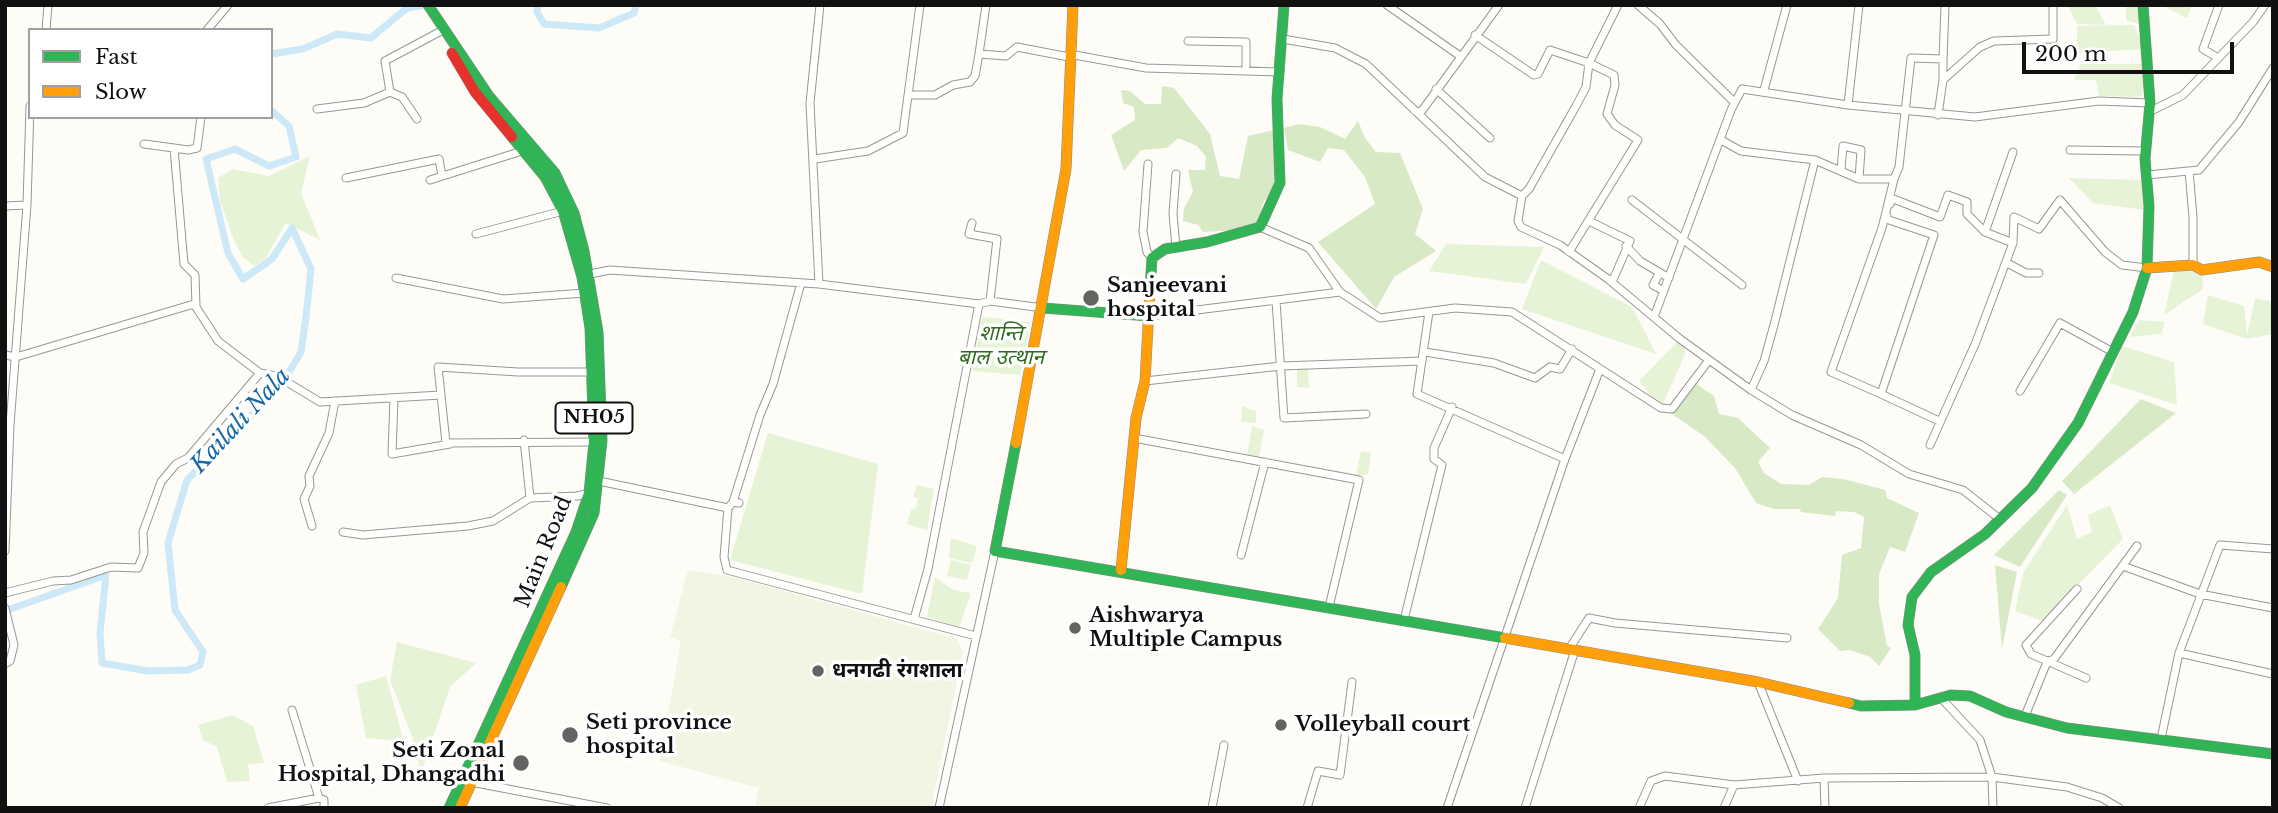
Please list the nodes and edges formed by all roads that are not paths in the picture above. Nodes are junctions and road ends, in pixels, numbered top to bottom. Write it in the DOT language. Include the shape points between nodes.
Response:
graph roads {
  1 [pos="48,5"];
  2 [pos="228,5"];
  3 [pos="428,5"];
  4 [pos="820,5"];
  5 [pos="920,5"];
  6 [pos="986,5"];
  7 [pos="1073,5"];
  8 [pos="1284,5"];
  9 [pos="1387,5"];
  10 [pos="1499,5"];
  11 [pos="1618,5"];
  12 [pos="1638,5"];
  13 [pos="1787,5"];
  14 [pos="1859,5"];
  15 [pos="1945,5"];
  16 [pos="2053,5"];
  17 [pos="2143,5"];
  18 [pos="2219,5"];
  19 [pos="2264,5"];
  20 [pos="46,28"];
  21 [pos="209,28"];
  22 [pos="444,32"];
  23 [pos="1475,35"];
  24 [pos="1283,39"];
  25 [pos="1188,41"];
  26 [pos="979,54"];
  27 [pos="1069,55"];
  28 [pos="1460,56"];
  29 [pos="2218,58"];
  30 [pos="1589,63"];
  31 [pos="2273,68"];
  32 [pos="1246,71"];
  33 [pos="1280,72"];
  34 [pos="1943,79"];
  35 [pos="1436,89"];
  36 [pos="1765,90"];
  37 [pos="390,92"];
  38 [pos="910,95"];
  39 [pos="1734,102"];
  40 [pos="1848,106"];
  41 [pos="2149,108"];
  42 [pos="317,109"];
  43 [pos="1415,111"];
  44 [pos="1905,111"];
  45 [pos="1938,115"];
  46 [pos="30,119"];
  47 [pos="201,119"];
  48 [pos="417,119"];
  49 [pos="1490,138"];
  50 [pos="1720,140"];
  51 [pos="144,144"];
  52 [pos="174,148"];
  53 [pos="2070,150"];
  54 [pos="522,151"];
  55 [pos="2145,151"];
  56 [pos="2013,152"];
  57 [pos="815,159"];
  58 [pos="1815,160"];
  59 [pos="1148,164"];
  60 [pos="1841,170"];
  61 [pos="2189,171"];
  62 [pos="1176,174"];
  63 [pos="2147,175"];
  64 [pos="442,176"];
  65 [pos="346,178"];
  66 [pos="1858,178"];
  67 [pos="1894,179"];
  68 [pos="430,180"];
  69 [pos="1522,196"];
  70 [pos="1632,200"];
  71 [pos="27,205"];
  72 [pos="5,206"];
  73 [pos="563,211"];
  74 [pos="1589,221"];
  75 [pos="972,223"];
  76 [pos="1260,227"];
  77 [pos="1985,232"];
  78 [pos="476,234"];
  79 [pos="1684,238"];
  80 [pos="2013,243"];
  81 [pos="1626,246"];
  82 [pos="1175,248"];
  83 [pos="1569,252"];
  84 [pos="1152,258"];
  85 [pos="2007,263"];
  86 [pos="2193,265"];
  87 [pos="2273,267"];
  88 [pos="2147,268"];
  89 [pos="2039,273"];
  90 [pos="1659,274"];
  91 [pos="585,275"];
  92 [pos="396,278"];
  93 [pos="1669,278"];
  94 [pos="1612,282"];
  95 [pos="802,283"];
  96 [pos="819,284"];
  97 [pos="1742,285"];
  98 [pos="1664,291"];
  99 [pos="1340,292"];
  100 [pos="584,293"];
  101 [pos="990,301"];
  102 [pos="1276,301"];
  103 [pos="979,304"];
  104 [pos="196,306"];
  105 [pos="1043,308"];
  106 [pos="1429,312"];
  107 [pos="1149,316"];
  108 [pos="1654,317"];
  109 [pos="1572,349"];
  110 [pos="1425,352"];
  111 [pos="2113,352"];
  112 [pos="5,355"];
  113 [pos="16,357"];
  114 [pos="1709,360"];
  115 [pos="1422,361"];
  116 [pos="1280,366"];
  117 [pos="1600,369"];
  118 [pos="592,372"];
  119 [pos="260,373"];
  120 [pos="1144,381"];
  121 [pos="1751,390"];
  122 [pos="2021,391"];
  123 [pos="1881,394"];
  124 [pos="441,396"];
  125 [pos="394,398"];
  126 [pos="335,401"];
  127 [pos="1452,407"];
  128 [pos="1366,414"];
  129 [pos="1939,421"];
  130 [pos="1134,438"];
  131 [pos="524,440"];
  132 [pos="594,442"];
  133 [pos="455,443"];
  134 [pos="1930,445"];
  135 [pos="1565,460"];
  136 [pos="1265,462"];
  137 [pos="595,480"];
  138 [pos="593,492"];
  139 [pos="7,498"];
  140 [pos="530,498"];
  141 [pos="733,505"];
  142 [pos="2001,520"];
  143 [pos="312,526"];
  144 [pos="343,532"];
  145 [pos="581,534"];
  146 [pos="2137,546"];
  147 [pos="2273,549"];
  148 [pos="5,551"];
  149 [pos="995,551"];
  150 [pos="1241,555"];
  151 [pos="2123,566"];
  152 [pos="1121,570"];
  153 [pos="2077,589"];
  154 [pos="5,593"];
  155 [pos="2200,594"];
  156 [pos="1329,607"];
  157 [pos="5,608"];
  158 [pos="2273,608"];
  159 [pos="914,619"];
  160 [pos="1404,621"];
  161 [pos="976,636"];
  162 [pos="1787,638"];
  163 [pos="1506,640"];
  164 [pos="1572,649"];
  165 [pos="2179,653"];
  166 [pos="2047,662"];
  167 [pos="5,664"];
  168 [pos="2273,674"];
  169 [pos="2086,678"];
  170 [pos="1352,682"];
  171 [pos="1758,682"];
  172 [pos="1942,699"];
  173 [pos="1915,705"];
  174 [pos="292,710"];
  175 [pos="2025,716"];
  176 [pos="2161,739"];
  177 [pos="1224,745"];
  178 [pos="2273,754"];
  179 [pos="1992,776"];
  180 [pos="1824,778"];
  181 [pos="1798,780"];
  182 [pos="471,782"];
  183 [pos="1734,785"];
  184 [pos="319,798"];
  185 [pos="268,808"];
  186 [pos="324,808"];
  187 [pos="449,808"];
  188 [pos="460,808"];
  189 [pos="607,808"];
  190 [pos="939,808"];
  191 [pos="1212,808"];
  192 [pos="1307,808"];
  193 [pos="1447,808"];
  194 [pos="1525,808"];
  195 [pos="1639,808"];
  196 [pos="1724,808"];
  197 [pos="1825,808"];
  198 [pos="1993,808"];
  199 [pos="2119,808"];
  1 -- 20 [label="street"];
  2 -- 21 [label="street"];
  3 -- 22 [label="street, NH05"];
  4 -- 57 [label="street" via="810,103"];
  5 -- 38 [label="street"];
  6 -- 26 [label="street"];
  7 -- 27 [label="street"];
  8 -- 24 [label="street"];
  9 -- 28 [label="street"];
  10 -- 23 [label="street"];
  11 -- 30 [label="street"];
  12 -- 39 [label="street"];
  13 -- 36 [label="street"];
  14 -- 40 [label="street"];
  15 -- 34 [label="street"];
  16 -- 34 [label="street" via="2053,39 1994,41 1980,47"];
  17 -- 41 [label="street"];
  18 -- 29 [label="street" via="2203,49"];
  19 -- 29 [label="street"];
  22 -- 37 [label="street" via="385,61"];
  22 -- 54 [label="street, Main Road / NH05" via="475,92"];
  22 -- 91 [label="street, Main Road / NH05" via="489,96 555,173 573,212"];
  23 -- 28 [label="street"];
  23 -- 30 [label="street" via="1534,75 1550,50"];
  24 -- 33 [label="street"];
  24 -- 43 [label="street" via="1335,48 1356,58"];
  25 -- 32 [label="street" via="1246,42"];
  26 -- 27 [label="street" via="1006,56 1017,47"];
  26 -- 38 [label="street" via="970,82 935,95"];
  27 -- 32 [label="street" via="1146,68"];
  27 -- 105 [label="street" via="1066,169"];
  28 -- 35 [label="street"];
  29 -- 41 [label="street" via="2183,95"];
  30 -- 69 [label="street" via="1582,96"];
  30 -- 74 [label="street" via="1614,75 1607,114 1638,140"];
  31 -- 61 [label="street" via="2213,154 2199,170"];
  32 -- 33 [label="street"];
  33 -- 76 [label="street" via="1280,183"];
  34 -- 44 [label="street" via="1943,60 1911,58"];
  34 -- 45 [label="street"];
  35 -- 43 [label="street" via="1420,112"];
  35 -- 49 [label="street"];
  36 -- 39 [label="street" via="1742,89"];
  36 -- 40 [label="street"];
  37 -- 42 [label="street" via="364,103"];
  37 -- 48 [label="street" via="402,97"];
  38 -- 57 [label="street" via="899,137 867,151"];
  39 -- 50 [label="street"];
  40 -- 44 [label="street"];
  41 -- 45 [label="street" via="2099,101 1975,117"];
  41 -- 55 [label="street"];
  43 -- 69 [label="street" via="1485,177"];
  44 -- 45 [label="street"];
  44 -- 67 [label="street"];
  46 -- 71 [label="street"];
  47 -- 52 [label="street" via="197,148"];
  50 -- 58 [label="street" via="1741,151"];
  50 -- 79 [label="street"];
  51 -- 52 [label="street"];
  52 -- 104 [label="street" via="184,264 195,275"];
  53 -- 55 [label="street"];
  54 -- 64 [label="street"];
  54 -- 73 [label="street, Main Road / NH05" via="545,177"];
  55 -- 63 [label="street"];
  56 -- 77 [label="street"];
  57 -- 96 [label="street"];
  58 -- 60 [label="street"];
  58 -- 121 [label="street" via="1774,326"];
  59 -- 84 [label="street" via="1143,232"];
  60 -- 66 [label="street"];
  60 -- 66 [label="street" via="1843,146 1861,150"];
  61 -- 63 [label="street"];
  61 -- 86 [label="street"];
  62 -- 82 [label="street"];
  63 -- 88 [label="street"];
  64 -- 65 [label="street" via="439,159"];
  64 -- 68 [label="street"];
  66 -- 67 [label="street"];
  67 -- 123 [label="street" via="1882,228 1831,372"];
  69 -- 83 [label="street" via="1521,227"];
  70 -- 79 [label="street"];
  71 -- 72 [label="street"];
  71 -- 113 [label="street"];
  73 -- 78 [label="street"];
  73 -- 91 [label="street, Main Road / NH05"];
  74 -- 81 [label="street" via="1630,241"];
  74 -- 83 [label="street"];
  75 -- 101 [label="street" via="969,234 997,239"];
  76 -- 82 [label="street"];
  76 -- 99 [label="street" via="1309,248"];
  77 -- 80 [label="street"];
  77 -- 123 [label="street" via="1967,214 1967,202 1948,195 1940,217 1891,198 1886,219 1934,235"];
  79 -- 93 [label="street"];
  79 -- 97 [label="street"];
  80 -- 85 [label="street"];
  80 -- 88 [label="street" via="2014,217 2039,229 2060,200 2105,252 2122,265"];
  81 -- 90 [label="street"];
  81 -- 94 [label="street"];
  82 -- 84 [label="street"];
  83 -- 94 [label="street"];
  84 -- 107 [label="street"];
  85 -- 89 [label="street" via="2026,273"];
  85 -- 129 [label="street"];
  86 -- 87 [label="street" via="2202,270 2259,262"];
  86 -- 88 [label="street"];
  88 -- 111 [label="street" via="2133,312"];
  90 -- 93 [label="street"];
  90 -- 98 [label="street" via="1653,285"];
  91 -- 95 [label="street" via="610,270"];
  91 -- 100 [label="street, Main Road / NH05"];
  91 -- 137 [label="street, Main Road / NH05" via="598,332 601,374"];
  92 -- 100 [label="street" via="503,299"];
  93 -- 98 [label="street"];
  94 -- 108 [label="street"];
  95 -- 96 [label="street"];
  95 -- 141 [label="street"];
  96 -- 103 [label="street"];
  98 -- 108 [label="street"];
  99 -- 102 [label="street"];
  99 -- 106 [label="street" via="1380,318"];
  100 -- 118 [label="street, Main Road / NH05"];
  101 -- 103 [label="street"];
  101 -- 105 [label="street"];
  102 -- 107 [label="street"];
  102 -- 116 [label="street"];
  103 -- 159 [label="street" via="928,569"];
  104 -- 113 [label="street"];
  104 -- 119 [label="street" via="218,341"];
  105 -- 107 [label="street"];
  105 -- 149 [label="street"];
  106 -- 109 [label="street" via="1455,308 1512,312"];
  106 -- 110 [label="street"];
  107 -- 120 [label="street"];
  108 -- 114 [label="street"];
  109 -- 110 [label="street" via="1560,369 1550,367 1535,378 1494,363"];
  109 -- 117 [label="street"];
  110 -- 115 [label="street"];
  111 -- 122 [label="street" via="2060,323"];
  111 -- 142 [label="street" via="2078,424 2032,488"];
  112 -- 113 [label="street"];
  113 -- 139 [label="street"];
  114 -- 117 [label="street" via="1672,409 1661,408"];
  114 -- 121 [label="street"];
  115 -- 116 [label="street"];
  115 -- 127 [label="street" via="1417,394"];
  116 -- 120 [label="street"];
  116 -- 128 [label="street" via="1284,418"];
  117 -- 135 [label="street"];
  118 -- 124 [label="street" via="438,367"];
  118 -- 132 [label="street, Main Road / NH05"];
  119 -- 126 [label="street" via="277,376 320,402"];
  119 -- 154 [label="street" via="188,458 161,482 143,532 144,553 138,568 111,567"];
  120 -- 130 [label="street"];
  121 -- 142 [label="street" via="1909,474 1964,490"];
  123 -- 129 [label="street"];
  124 -- 125 [label="street"];
  124 -- 133 [label="street" via="446,443"];
  125 -- 126 [label="street"];
  125 -- 133 [label="street" via="392,454"];
  126 -- 143 [label="street" via="329,433 304,499"];
  127 -- 135 [label="street"];
  127 -- 160 [label="street" via="1434,448 1434,459 1442,466"];
  129 -- 134 [label="street"];
  130 -- 136 [label="street"];
  130 -- 152 [label="street"];
  131 -- 132 [label="street"];
  131 -- 133 [label="street"];
  131 -- 140 [label="street"];
  132 -- 137 [label="street, Main Road / NH05"];
  135 -- 163 [label="street"];
  136 -- 150 [label="street"];
  136 -- 156 [label="street" via="1359,480"];
  137 -- 138 [label="street, Main Road / NH05"];
  137 -- 141 [label="street"];
  138 -- 140 [label="street"];
  138 -- 145 [label="street, Main Road / NH05"];
  139 -- 148 [label="street"];
  140 -- 144 [label="street" via="493,521 363,535"];
  141 -- 159 [label="street" via="724,557 727,570"];
  142 -- 173 [label="street" via="1931,572 1912,597 1908,625 1915,655"];
  145 -- 182 [label="street, Main Road / NH05"];
  145 -- 187 [label="street, Main Road / NH05"];
  146 -- 151 [label="street"];
  147 -- 155 [label="street" via="2220,545"];
  149 -- 152 [label="street"];
  149 -- 161 [label="street"];
  151 -- 155 [label="street"];
  151 -- 166 [label="street" via="2054,659"];
  152 -- 156 [label="street"];
  153 -- 166 [label="street" via="2026,645 2028,652"];
  155 -- 158 [label="street"];
  155 -- 165 [label="street"];
  156 -- 160 [label="street"];
  157 -- 167 [label="street" via="14,645"];
  159 -- 161 [label="street"];
  160 -- 163 [label="street"];
  161 -- 190 [label="street"];
  162 -- 164 [label="street" via="1589,618"];
  163 -- 164 [label="street"];
  163 -- 193 [label="street"];
  164 -- 171 [label="street"];
  164 -- 194 [label="street"];
  165 -- 168 [label="street"];
  165 -- 176 [label="street"];
  166 -- 169 [label="street"];
  166 -- 175 [label="street"];
  170 -- 192 [label="street" via="1339,775 1318,771"];
  171 -- 173 [label="street" via="1861,706"];
  171 -- 181 [label="street"];
  172 -- 173 [label="street"];
  172 -- 175 [label="street" via="1970,696"];
  172 -- 179 [label="street" via="1980,740"];
  174 -- 184 [label="street"];
  175 -- 176 [label="street" via="2067,728"];
  176 -- 178 [label="street"];
  177 -- 191 [label="street"];
  179 -- 180 [label="street"];
  179 -- 198 [label="street"];
  179 -- 199 [label="street" via="2067,787"];
  180 -- 181 [label="street"];
  180 -- 197 [label="street"];
  181 -- 183 [label="street"];
  182 -- 188 [label="street, NH05"];
  182 -- 189 [label="street"];
  183 -- 195 [label="street" via="1665,776 1651,781"];
  183 -- 196 [label="street"];
  184 -- 185 [label="street"];
  184 -- 186 [label="street" via="324,800"];
}
